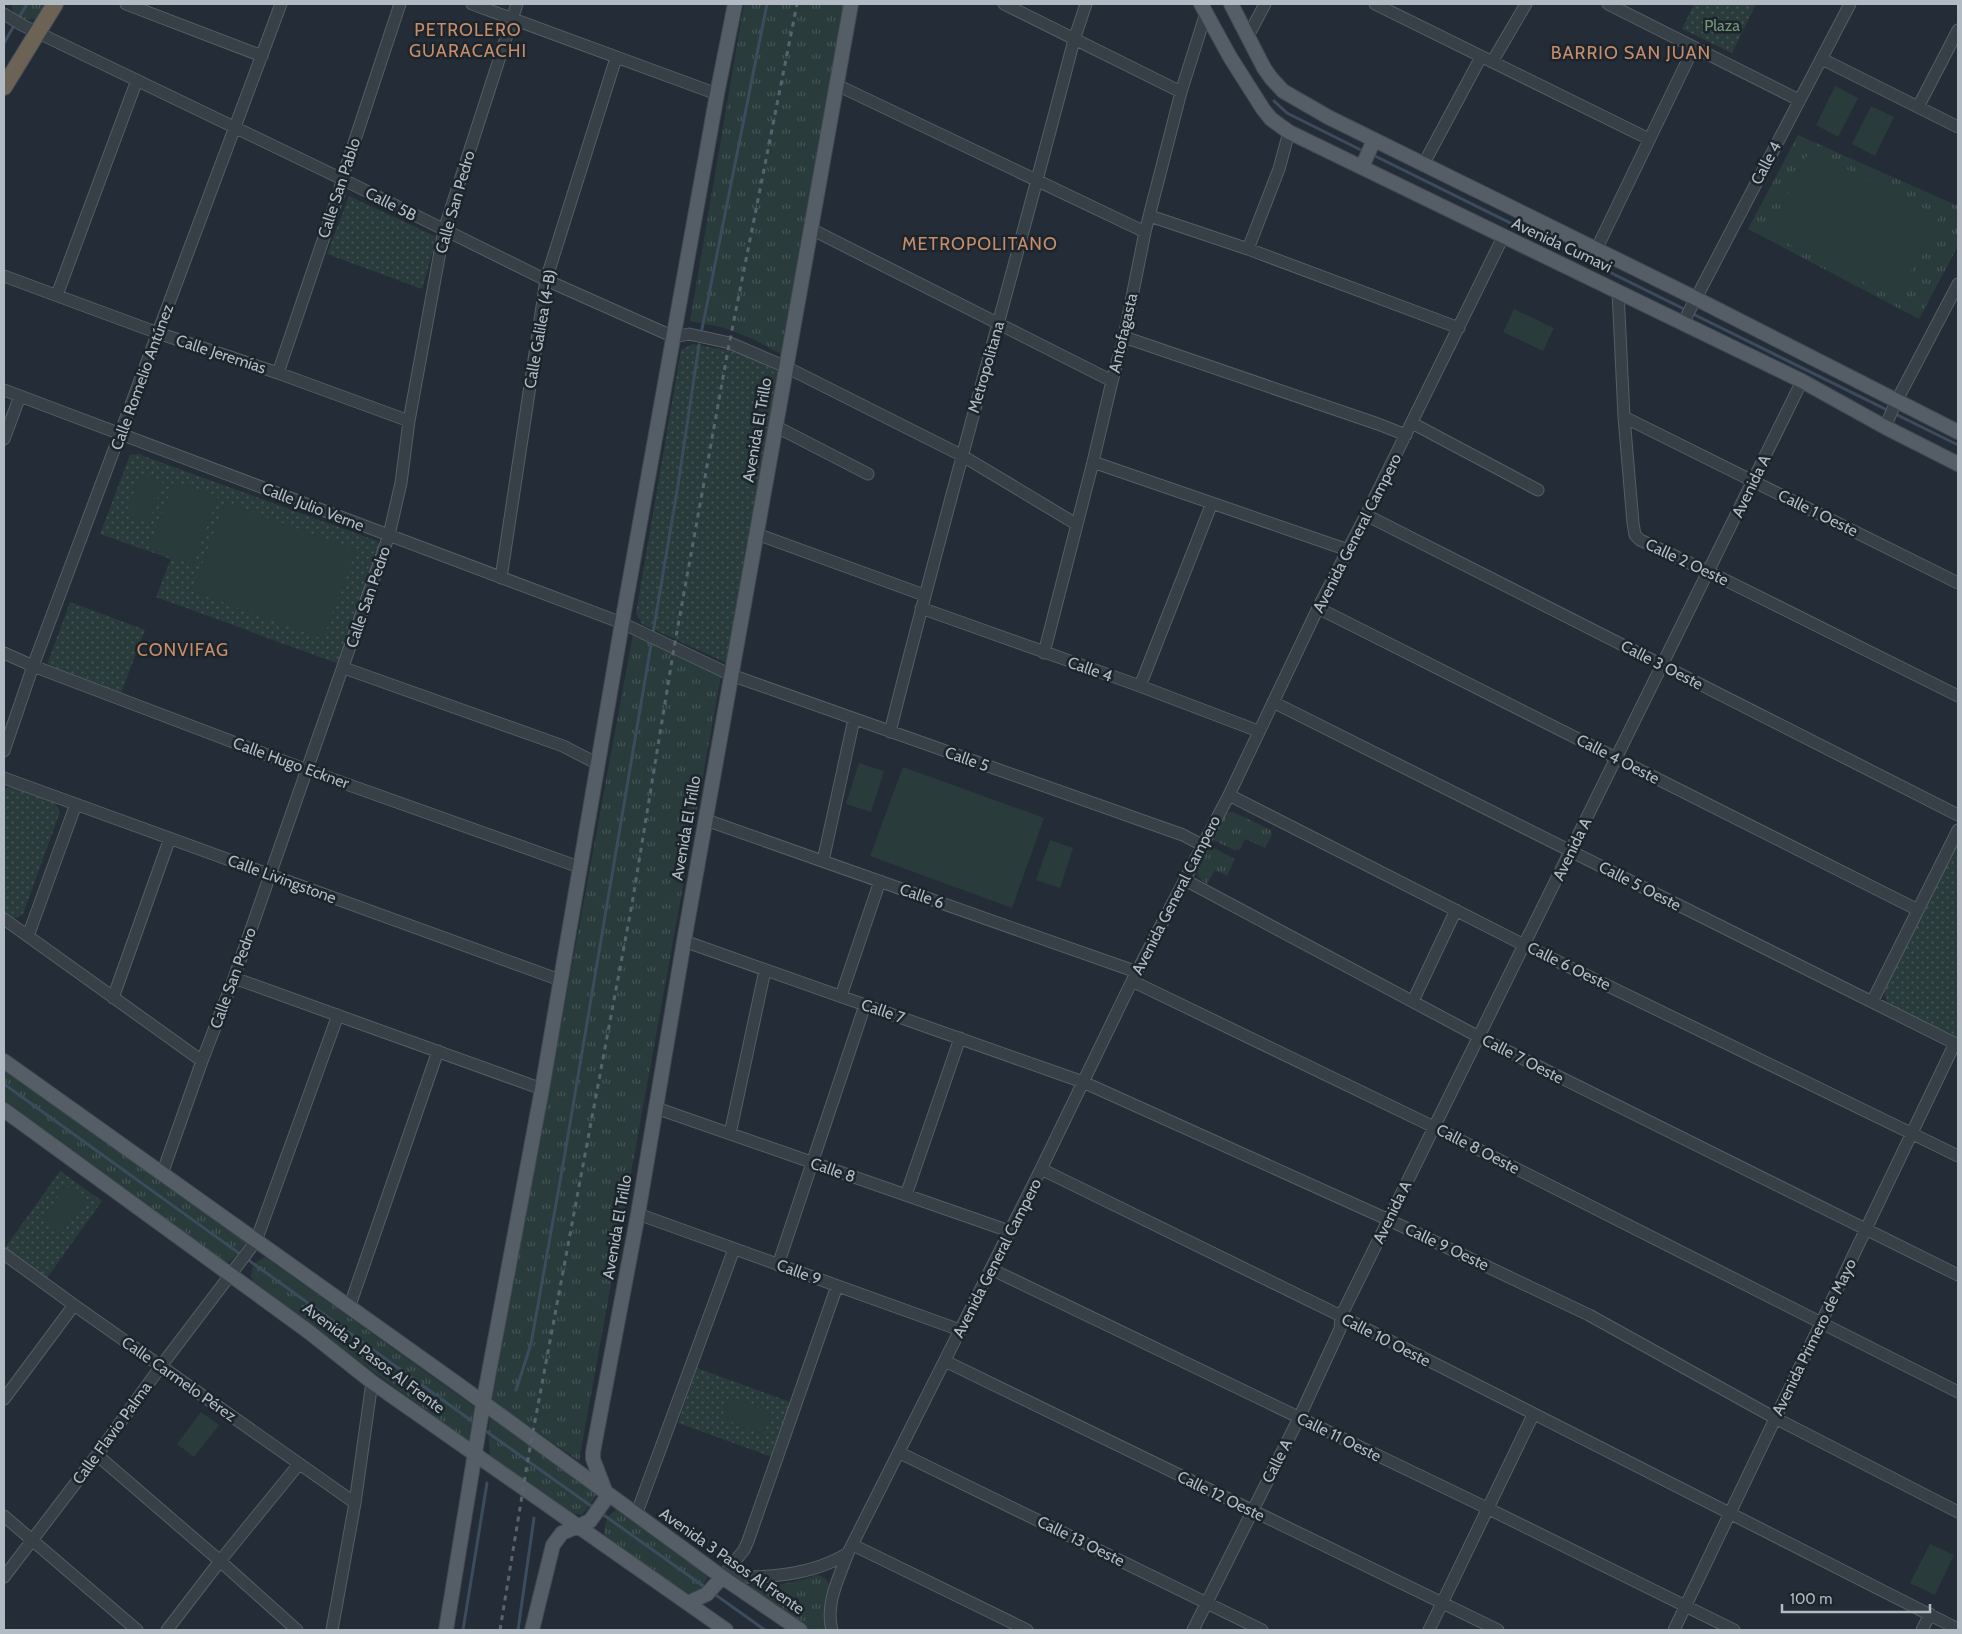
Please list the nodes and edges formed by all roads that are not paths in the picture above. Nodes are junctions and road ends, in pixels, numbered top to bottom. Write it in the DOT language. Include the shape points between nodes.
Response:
graph roads {
  1 [pos="56,4"];
  2 [pos="126,4"];
  3 [pos="281,4"];
  4 [pos="400,4"];
  5 [pos="472,4"];
  6 [pos="517,4"];
  7 [pos="735,4"];
  8 [pos="851,4"];
  9 [pos="1004,4"];
  10 [pos="1086,4"];
  11 [pos="1231,4"];
  12 [pos="1265,4"];
  13 [pos="1375,4"];
  14 [pos="1526,4"];
  15 [pos="1608,4"];
  16 [pos="1846,5"];
  17 [pos="1203,8"];
  18 [pos="7,16"];
  19 [pos="512,18"];
  20 [pos="1958,30"];
  21 [pos="38,32"];
  22 [pos="1248,36"];
  23 [pos="1074,40"];
  24 [pos="1694,47"];
  25 [pos="262,56"];
  26 [pos="1481,57"];
  27 [pos="616,58"];
  28 [pos="1822,60"];
  29 [pos="1492,62"];
  30 [pos="1271,78"];
  31 [pos="137,80"];
  32 [pos="837,84"];
  33 [pos="4,87"];
  34 [pos="1181,92"];
  35 [pos="717,94"];
  36 [pos="1253,94"];
  37 [pos="1799,100"];
  38 [pos="1918,107"];
  39 [pos="236,127"];
  40 [pos="1958,127"];
  41 [pos="1289,132"];
  42 [pos="1648,139"];
  43 [pos="1373,143"];
  44 [pos="1364,164"];
  45 [pos="1423,165"];
  46 [pos="342,179"];
  47 [pos="1038,180"];
  48 [pos="1150,216"];
  49 [pos="811,229"];
  50 [pos="444,230"];
  51 [pos="1145,232"];
  52 [pos="1503,237"];
  53 [pos="1248,249"];
  54 [pos="1596,250"];
  55 [pos="4,276"];
  56 [pos="546,280"];
  57 [pos="1958,284"];
  58 [pos="1618,292"];
  59 [pos="58,295"];
  60 [pos="1689,310"];
  61 [pos="999,324"];
  62 [pos="1459,328"];
  63 [pos="158,333"];
  64 [pos="674,337"];
  65 [pos="1124,337"];
  66 [pos="786,367"];
  67 [pos="278,373"];
  68 [pos="1112,381"];
  69 [pos="1802,381"];
  70 [pos="4,390"];
  71 [pos="20,396"];
  72 [pos="1895,405"];
  73 [pos="1624,417"];
  74 [pos="409,421"];
  75 [pos="1412,423"];
  76 [pos="1886,425"];
  77 [pos="775,426"];
  78 [pos="1958,432"];
  79 [pos="121,434"];
  80 [pos="1406,435"];
  81 [pos="4,439"];
  82 [pos="961,455"];
  83 [pos="1093,462"];
  84 [pos="1958,464"];
  85 [pos="868,474"];
  86 [pos="1754,481"];
  87 [pos="1538,490"];
  88 [pos="1212,503"];
  89 [pos="1366,516"];
  90 [pos="1076,524"];
  91 [pos="757,534"];
  92 [pos="390,536"];
  93 [pos="1348,550"];
  94 [pos="1709,572"];
  95 [pos="502,578"];
  96 [pos="1958,582"];
  97 [pos="924,595"];
  98 [pos="921,608"];
  99 [pos="1318,608"];
  100 [pos="625,625"];
  101 [pos="4,653"];
  102 [pos="1044,653"];
  103 [pos="1663,665"];
  104 [pos="33,666"];
  105 [pos="344,668"];
  106 [pos="732,674"];
  107 [pos="1140,686"];
  108 [pos="1958,696"];
  109 [pos="1273,702"];
  110 [pos="854,719"];
  111 [pos="890,732"];
  112 [pos="1258,732"];
  113 [pos="4,751"];
  114 [pos="1616,759"];
  115 [pos="598,764"];
  116 [pos="307,770"];
  117 [pos="4,778"];
  118 [pos="1229,795"];
  119 [pos="76,804"];
  120 [pos="1958,815"];
  121 [pos="706,820"];
  122 [pos="1958,830"];
  123 [pos="170,838"];
  124 [pos="1202,845"];
  125 [pos="1571,851"];
  126 [pos="823,861"];
  127 [pos="580,867"];
  128 [pos="269,874"];
  129 [pos="1185,880"];
  130 [pos="880,881"];
  131 [pos="1456,910"];
  132 [pos="1918,910"];
  133 [pos="4,919"];
  134 [pos="28,936"];
  135 [pos="684,941"];
  136 [pos="1524,945"];
  137 [pos="765,970"];
  138 [pos="1135,976"];
  139 [pos="234,978"];
  140 [pos="560,980"];
  141 [pos="840,996"];
  142 [pos="113,998"];
  143 [pos="1413,1001"];
  144 [pos="1872,1002"];
  145 [pos="865,1005"];
  146 [pos="338,1015"];
  147 [pos="1479,1037"];
  148 [pos="960,1038"];
  149 [pos="1957,1044"];
  150 [pos="438,1051"];
  151 [pos="4,1061"];
  152 [pos="202,1061"];
  153 [pos="1083,1082"];
  154 [pos="542,1089"];
  155 [pos="656,1108"];
  156 [pos="4,1110"];
  157 [pos="1434,1127"];
  158 [pos="1912,1133"];
  159 [pos="730,1134"];
  160 [pos="1958,1156"];
  161 [pos="811,1162"];
  162 [pos="1041,1169"];
  163 [pos="162,1174"];
  164 [pos="906,1195"];
  165 [pos="638,1214"];
  166 [pos="1389,1220"];
  167 [pos="1865,1230"];
  168 [pos="1009,1231"];
  169 [pos="254,1244"];
  170 [pos="734,1249"];
  171 [pos="4,1254"];
  172 [pos="778,1265"];
  173 [pos="991,1270"];
  174 [pos="235,1271"];
  175 [pos="1958,1276"];
  176 [pos="836,1286"];
  177 [pos="74,1306"];
  178 [pos="349,1308"];
  179 [pos="1341,1316"];
  180 [pos="1821,1323"];
  181 [pos="960,1330"];
  182 [pos="945,1361"];
  183 [pos="161,1366"];
  184 [pos="489,1375"];
  185 [pos="372,1382"];
  186 [pos="459,1385"];
  187 [pos="6,1391"];
  188 [pos="1958,1392"];
  189 [pos="483,1408"];
  190 [pos="1533,1414"];
  191 [pos="1299,1418"];
  192 [pos="1776,1418"];
  193 [pos="475,1453"];
  194 [pos="900,1453"];
  195 [pos="97,1455"];
  196 [pos="299,1464"];
  197 [pos="606,1497"];
  198 [pos="355,1503"];
  199 [pos="1488,1508"];
  200 [pos="1252,1511"];
  201 [pos="1958,1512"];
  202 [pos="1729,1514"];
  203 [pos="636,1515"];
  204 [pos="4,1516"];
  205 [pos="584,1524"];
  206 [pos="32,1540"];
  207 [pos="851,1549"];
  208 [pos="220,1561"];
  209 [pos="4,1577"];
  210 [pos="715,1585"];
  211 [pos="1206,1603"];
  212 [pos="1442,1603"];
  213 [pos="688,1604"];
  214 [pos="1685,1606"];
  215 [pos="1930,1614"];
  216 [pos="1958,1628"];
  217 [pos="137,1630"];
  218 [pos="167,1630"];
  219 [pos="296,1630"];
  220 [pos="332,1630"];
  221 [pos="446,1630"];
  222 [pos="532,1630"];
  223 [pos="726,1630"];
  224 [pos="800,1630"];
  225 [pos="832,1630"];
  226 [pos="1027,1630"];
  227 [pos="1193,1630"];
  228 [pos="1262,1630"];
  229 [pos="1429,1630"];
  230 [pos="1498,1630"];
  231 [pos="1674,1630"];
  232 [pos="1734,1630"];
  233 [pos="1922,1630"];
  1 -- 21 [label="highway"];
  2 -- 25 [label="street"];
  3 -- 25 [label="street, Calle Romelio Antúnez"];
  4 -- 46 [label="street, Calle San Pablo"];
  5 -- 19 [label="street"];
  6 -- 19 [label="street, Calle San Pedro"];
  7 -- 35 [label="main road"];
  8 -- 32 [label="main road, Avenida El Trillo"];
  9 -- 23 [label="street"];
  10 -- 23 [label="street, Metropolitana"];
  11 -- 22 [label="main road, Avenida Cumavi"];
  12 -- 22 [label="street"];
  13 -- 26 [label="street"];
  14 -- 29 [label="street"];
  15 -- 24 [label="street"];
  16 -- 28 [label="street, Calle 4"];
  17 -- 34 [label="street, Antofagasta"];
  17 -- 36 [label="main road, Avenida Cumavi"];
  18 -- 21 [label="street, Calle 5B"];
  19 -- 27 [label="street"];
  19 -- 50 [label="street, Calle San Pedro"];
  20 -- 38 [label="street"];
  21 -- 31 [label="street, Calle 5B"];
  21 -- 33 [label="highway"];
  22 -- 30 [label="main road, Avenida Cumavi"];
  23 -- 34 [label="street"];
  23 -- 47 [label="street, Metropolitana"];
  24 -- 37 [label="street"];
  24 -- 42 [label="street"];
  25 -- 39 [label="street, Calle Romelio Antúnez"];
  26 -- 29 [label="street"];
  26 -- 45 [label="street"];
  27 -- 35 [label="street"];
  27 -- 56 [label="street, Calle Galilea (4-B)"];
  28 -- 37 [label="street, Calle 4"];
  28 -- 38 [label="street"];
  29 -- 42 [label="street"];
  30 -- 36 [label="main road"];
  30 -- 43 [label="main road, Avenida Cumavi" via="1283,91"];
  31 -- 39 [label="street, Calle 5B"];
  31 -- 59 [label="street"];
  32 -- 47 [label="street"];
  32 -- 49 [label="main road, Avenida El Trillo"];
  34 -- 48 [label="street, Antofagasta"];
  35 -- 64 [label="main road"];
  36 -- 41 [label="main road, Avenida Cumavi" via="1271,119"];
  37 -- 60 [label="street, Calle 4"];
  38 -- 40 [label="street"];
  39 -- 46 [label="street, Calle 5B"];
  39 -- 63 [label="street, Calle Romelio Antúnez"];
  41 -- 44 [label="main road, Avenida Cumavi"];
  41 -- 53 [label="street" via="1279,169"];
  42 -- 54 [label="street"];
  43 -- 44 [label="main road"];
  43 -- 45 [label="main road, Avenida Cumavi"];
  44 -- 52 [label="main road, Avenida Cumavi"];
  45 -- 54 [label="main road, Avenida Cumavi"];
  46 -- 50 [label="street, Calle 5B"];
  46 -- 67 [label="street, Calle San Pablo"];
  47 -- 51 [label="street"];
  47 -- 61 [label="street, Metropolitana"];
  48 -- 51 [label="street, Antofagasta"];
  48 -- 53 [label="street"];
  49 -- 61 [label="street"];
  49 -- 66 [label="main road, Avenida El Trillo"];
  50 -- 56 [label="street, Calle 5B"];
  50 -- 74 [label="street, Calle San Pedro"];
  51 -- 65 [label="street, Antofagasta"];
  52 -- 58 [label="main road, Avenida Cumavi"];
  52 -- 62 [label="street, Avenida General Campero"];
  53 -- 62 [label="street"];
  54 -- 60 [label="main road, Avenida Cumavi"];
  55 -- 59 [label="street, Calle Jeremías"];
  56 -- 64 [label="street, Calle 5B"];
  56 -- 95 [label="street, Calle Galilea (4-B)"];
  57 -- 72 [label="street"];
  58 -- 60 [label="main road, Avenida Cumavi"];
  58 -- 73 [label="street, Calle 2 Oeste"];
  59 -- 63 [label="street, Calle Jeremías"];
  60 -- 69 [label="main road, Avenida Cumavi"];
  60 -- 72 [label="main road, Avenida Cumavi"];
  61 -- 68 [label="street"];
  61 -- 82 [label="street, Metropolitana"];
  62 -- 75 [label="street, Avenida General Campero"];
  63 -- 67 [label="street, Calle Jeremías"];
  63 -- 79 [label="street, Calle Romelio Antúnez"];
  64 -- 66 [label="street, Calle 5B" via="689,334 730,343"];
  64 -- 100 [label="main road"];
  65 -- 68 [label="street, Antofagasta"];
  65 -- 80 [label="street"];
  66 -- 77 [label="main road, Avenida El Trillo"];
  66 -- 82 [label="street, Calle 5B"];
  67 -- 74 [label="street, Calle Jeremías"];
  68 -- 83 [label="street, Antofagasta"];
  69 -- 76 [label="main road, Avenida Cumavi"];
  69 -- 86 [label="street, Avenida A"];
  70 -- 71 [label="street, Calle Julio Verne"];
  71 -- 79 [label="street, Calle Julio Verne"];
  71 -- 81 [label="street"];
  72 -- 76 [label="street"];
  72 -- 78 [label="main road, Avenida Cumavi"];
  73 -- 86 [label="street, Calle 1 Oeste"];
  73 -- 94 [label="street, Calle 2 Oeste" via="1635,534 1640,540"];
  74 -- 92 [label="street, Calle San Pedro"];
  75 -- 80 [label="street, Avenida General Campero"];
  75 -- 87 [label="street"];
  76 -- 84 [label="main road, Avenida Cumavi"];
  77 -- 85 [label="street"];
  77 -- 91 [label="main road, Avenida El Trillo"];
  79 -- 92 [label="street, Calle Julio Verne"];
  79 -- 104 [label="street, Calle Romelio Antúnez"];
  80 -- 89 [label="street, Avenida General Campero"];
  82 -- 90 [label="street, Calle 5B"];
  82 -- 97 [label="street, Metropolitana"];
  83 -- 88 [label="street"];
  83 -- 90 [label="street, Antofagasta"];
  86 -- 94 [label="street, Avenida A"];
  86 -- 96 [label="street, Calle 1 Oeste"];
  88 -- 93 [label="street"];
  88 -- 107 [label="street"];
  89 -- 93 [label="street, Avenida General Campero"];
  89 -- 103 [label="street, Calle 3 Oeste"];
  90 -- 102 [label="street, Antofagasta"];
  91 -- 97 [label="street"];
  91 -- 106 [label="main road, Avenida El Trillo"];
  92 -- 95 [label="street, Calle Julio Verne"];
  92 -- 105 [label="street, Calle San Pedro"];
  93 -- 99 [label="street, Avenida General Campero"];
  94 -- 103 [label="street, Avenida A"];
  94 -- 108 [label="street, Calle 2 Oeste"];
  95 -- 100 [label="street, Calle Julio Verne"];
  97 -- 98 [label="street, Metropolitana"];
  98 -- 102 [label="street, Calle 4"];
  98 -- 111 [label="street, Metropolitana"];
  99 -- 109 [label="street, Avenida General Campero"];
  99 -- 114 [label="street, Calle 4 Oeste"];
  100 -- 106 [label="street, Calle Julio Verne"];
  100 -- 115 [label="main road"];
  101 -- 104 [label="street, Calle Hugo Eckner"];
  102 -- 107 [label="street, Calle 4"];
  103 -- 114 [label="street, Avenida A"];
  103 -- 120 [label="street, Calle 3 Oeste"];
  104 -- 113 [label="street, Calle Romelio Antúnez"];
  104 -- 116 [label="street, Calle Hugo Eckner"];
  105 -- 115 [label="street" via="563,746"];
  105 -- 116 [label="street, Calle San Pedro"];
  106 -- 110 [label="street, Calle 5"];
  106 -- 121 [label="main road, Avenida El Trillo"];
  107 -- 112 [label="street, Calle 4"];
  109 -- 112 [label="street, Avenida General Campero"];
  109 -- 125 [label="street, Calle 5 Oeste"];
  110 -- 111 [label="street, Calle 5"];
  110 -- 126 [label="street"];
  111 -- 124 [label="street, Calle 5" via="1183,835"];
  112 -- 118 [label="street, Avenida General Campero"];
  114 -- 125 [label="street, Avenida A"];
  114 -- 132 [label="street, Calle 4 Oeste"];
  115 -- 127 [label="main road"];
  116 -- 127 [label="street, Calle Hugo Eckner"];
  116 -- 128 [label="street, Calle San Pedro"];
  117 -- 119 [label="street, Calle Livingstone"];
  118 -- 124 [label="street, Avenida General Campero"];
  118 -- 131 [label="street, Calle 6 Oeste"];
  119 -- 123 [label="street, Calle Livingstone"];
  119 -- 134 [label="street"];
  121 -- 126 [label="street, Calle 6"];
  121 -- 135 [label="main road, Avenida El Trillo"];
  122 -- 132 [label="street"];
  123 -- 128 [label="street, Calle Livingstone"];
  123 -- 142 [label="street"];
  124 -- 129 [label="street, Avenida General Campero"];
  125 -- 136 [label="street, Avenida A"];
  125 -- 144 [label="street, Calle 5 Oeste"];
  126 -- 130 [label="street, Calle 6"];
  127 -- 140 [label="main road"];
  128 -- 139 [label="street, Calle San Pedro"];
  128 -- 140 [label="street, Calle Livingstone"];
  129 -- 138 [label="street, Avenida General Campero"];
  129 -- 143 [label="street, Calle 7 Oeste"];
  130 -- 138 [label="street, Calle 6"];
  130 -- 141 [label="street"];
  131 -- 136 [label="street, Calle 6 Oeste"];
  131 -- 143 [label="street"];
  132 -- 144 [label="street"];
  133 -- 134 [label="street"];
  134 -- 142 [label="street"];
  135 -- 137 [label="street, Calle 7"];
  135 -- 155 [label="main road, Avenida El Trillo"];
  136 -- 147 [label="street, Avenida A"];
  136 -- 158 [label="street, Calle 6 Oeste"];
  137 -- 141 [label="street, Calle 7"];
  137 -- 159 [label="street"];
  138 -- 153 [label="street, Avenida General Campero"];
  138 -- 157 [label="street, Calle 8 Oeste"];
  139 -- 146 [label="street"];
  139 -- 152 [label="street, Calle San Pedro"];
  140 -- 154 [label="main road"];
  141 -- 145 [label="street, Calle 7"];
  142 -- 152 [label="street"];
  143 -- 147 [label="street, Calle 7 Oeste"];
  144 -- 149 [label="street, Calle 5 Oeste"];
  145 -- 148 [label="street, Calle 7"];
  145 -- 161 [label="street"];
  146 -- 150 [label="street"];
  146 -- 169 [label="street, Calle Flavio Palma"];
  147 -- 157 [label="street, Avenida A"];
  147 -- 167 [label="street, Calle 7 Oeste"];
  148 -- 153 [label="street, Calle 7"];
  148 -- 164 [label="street"];
  149 -- 158 [label="street, Avenida Primero de Mayo"];
  150 -- 154 [label="street"];
  150 -- 178 [label="street"];
  151 -- 163 [label="main road, Avenida 3 Pasos Al Frente"];
  152 -- 163 [label="street, Calle San Pedro"];
  153 -- 162 [label="street, Avenida General Campero"];
  153 -- 166 [label="street, Calle 9 Oeste"];
  154 -- 184 [label="main road"];
  155 -- 159 [label="street, Calle 8"];
  155 -- 165 [label="main road, Avenida El Trillo"];
  156 -- 174 [label="main road, Avenida 3 Pasos Al Frente"];
  157 -- 166 [label="street, Avenida A"];
  157 -- 180 [label="street, Calle 8 Oeste"];
  158 -- 160 [label="street, Calle 6 Oeste"];
  158 -- 167 [label="street, Avenida Primero de Mayo"];
  159 -- 161 [label="street, Calle 8"];
  161 -- 164 [label="street, Calle 8"];
  161 -- 172 [label="street"];
  162 -- 168 [label="street, Avenida General Campero"];
  162 -- 179 [label="street, Calle 10 Oeste"];
  163 -- 169 [label="main road, Avenida 3 Pasos Al Frente"];
  164 -- 168 [label="street, Calle 8"];
  165 -- 170 [label="street, Calle 9"];
  165 -- 197 [label="main road, Avenida El Trillo" via="593,1452"];
  166 -- 179 [label="street, Avenida A"];
  166 -- 192 [label="street, Calle 9 Oeste" via="1589,1315"];
  167 -- 175 [label="street, Calle 7 Oeste"];
  167 -- 180 [label="street, Avenida Primero de Mayo"];
  168 -- 173 [label="street, Avenida General Campero"];
  169 -- 174 [label="street, Calle Flavio Palma"];
  169 -- 178 [label="main road, Avenida 3 Pasos Al Frente"];
  170 -- 172 [label="street, Calle 9"];
  170 -- 203 [label="street"];
  171 -- 177 [label="street, Calle Carmelo Pérez"];
  172 -- 176 [label="street, Calle 9"];
  173 -- 181 [label="street, Avenida General Campero"];
  173 -- 191 [label="street, Calle 11 Oeste"];
  174 -- 183 [label="street, Calle Flavio Palma"];
  174 -- 185 [label="main road, Avenida 3 Pasos Al Frente"];
  176 -- 181 [label="street, Calle 9"];
  176 -- 210 [label="street" via="748,1541"];
  177 -- 183 [label="street, Calle Carmelo Pérez"];
  177 -- 187 [label="street"];
  178 -- 186 [label="main road, Avenida 3 Pasos Al Frente"];
  179 -- 190 [label="street, Calle 10 Oeste"];
  179 -- 191 [label="street, Calle A" via="1340,1329"];
  180 -- 188 [label="street, Calle 8 Oeste"];
  180 -- 192 [label="street, Avenida Primero de Mayo"];
  181 -- 182 [label="street, Avenida General Campero"];
  182 -- 194 [label="street, Avenida General Campero"];
  182 -- 200 [label="street, Calle 12 Oeste"];
  183 -- 195 [label="street, Calle Flavio Palma"];
  183 -- 196 [label="street, Calle Carmelo Pérez"];
  184 -- 186 [label="main road" via="480,1382"];
  184 -- 189 [label="main road"];
  185 -- 193 [label="main road, Avenida 3 Pasos Al Frente"];
  185 -- 198 [label="street"];
  186 -- 189 [label="main road, Avenida 3 Pasos Al Frente"];
  189 -- 193 [label="main road"];
  189 -- 197 [label="main road, Avenida 3 Pasos Al Frente"];
  190 -- 199 [label="street"];
  190 -- 202 [label="street, Calle 10 Oeste"];
  191 -- 199 [label="street, Calle 11 Oeste"];
  191 -- 200 [label="street, Calle A"];
  192 -- 201 [label="street, Calle 9 Oeste"];
  192 -- 202 [label="street, Avenida Primero de Mayo"];
  193 -- 205 [label="main road, Avenida 3 Pasos Al Frente"];
  193 -- 221 [label="main road"];
  194 -- 207 [label="street, Avenida General Campero"];
  194 -- 211 [label="street, Calle 13 Oeste"];
  195 -- 206 [label="street, Calle Flavio Palma"];
  195 -- 208 [label="street"];
  196 -- 198 [label="street, Calle Carmelo Pérez"];
  196 -- 208 [label="street"];
  197 -- 203 [label="main road, Avenida 3 Pasos Al Frente"];
  197 -- 205 [label="main road"];
  198 -- 220 [label="street"];
  199 -- 212 [label="street"];
  199 -- 214 [label="street, Calle 11 Oeste"];
  200 -- 211 [label="street, Calle A"];
  200 -- 212 [label="street, Calle 12 Oeste"];
  202 -- 214 [label="street, Avenida Primero de Mayo"];
  202 -- 215 [label="street, Calle 10 Oeste"];
  203 -- 210 [label="main road, Avenida 3 Pasos Al Frente"];
  204 -- 206 [label="street"];
  205 -- 213 [label="main road, Avenida 3 Pasos Al Frente"];
  205 -- 222 [label="main road" via="562,1533 553,1546"];
  206 -- 209 [label="street, Calle Flavio Palma"];
  206 -- 217 [label="street"];
  207 -- 210 [label="street" via="835,1561 783,1575"];
  207 -- 225 [label="street, Avenida General Campero" via="834,1588 830,1607"];
  207 -- 226 [label="street"];
  208 -- 218 [label="street"];
  208 -- 219 [label="street"];
  210 -- 213 [label="main road"];
  210 -- 224 [label="main road, Avenida 3 Pasos Al Frente"];
  211 -- 227 [label="street, Calle A"];
  211 -- 228 [label="street, Calle 13 Oeste"];
  212 -- 229 [label="street"];
  212 -- 230 [label="street, Calle 12 Oeste"];
  213 -- 223 [label="main road, Avenida 3 Pasos Al Frente"];
  214 -- 231 [label="street, Avenida Primero de Mayo"];
  214 -- 232 [label="street, Calle 11 Oeste"];
  215 -- 216 [label="street, Calle 10 Oeste"];
  215 -- 233 [label="street"];
}
